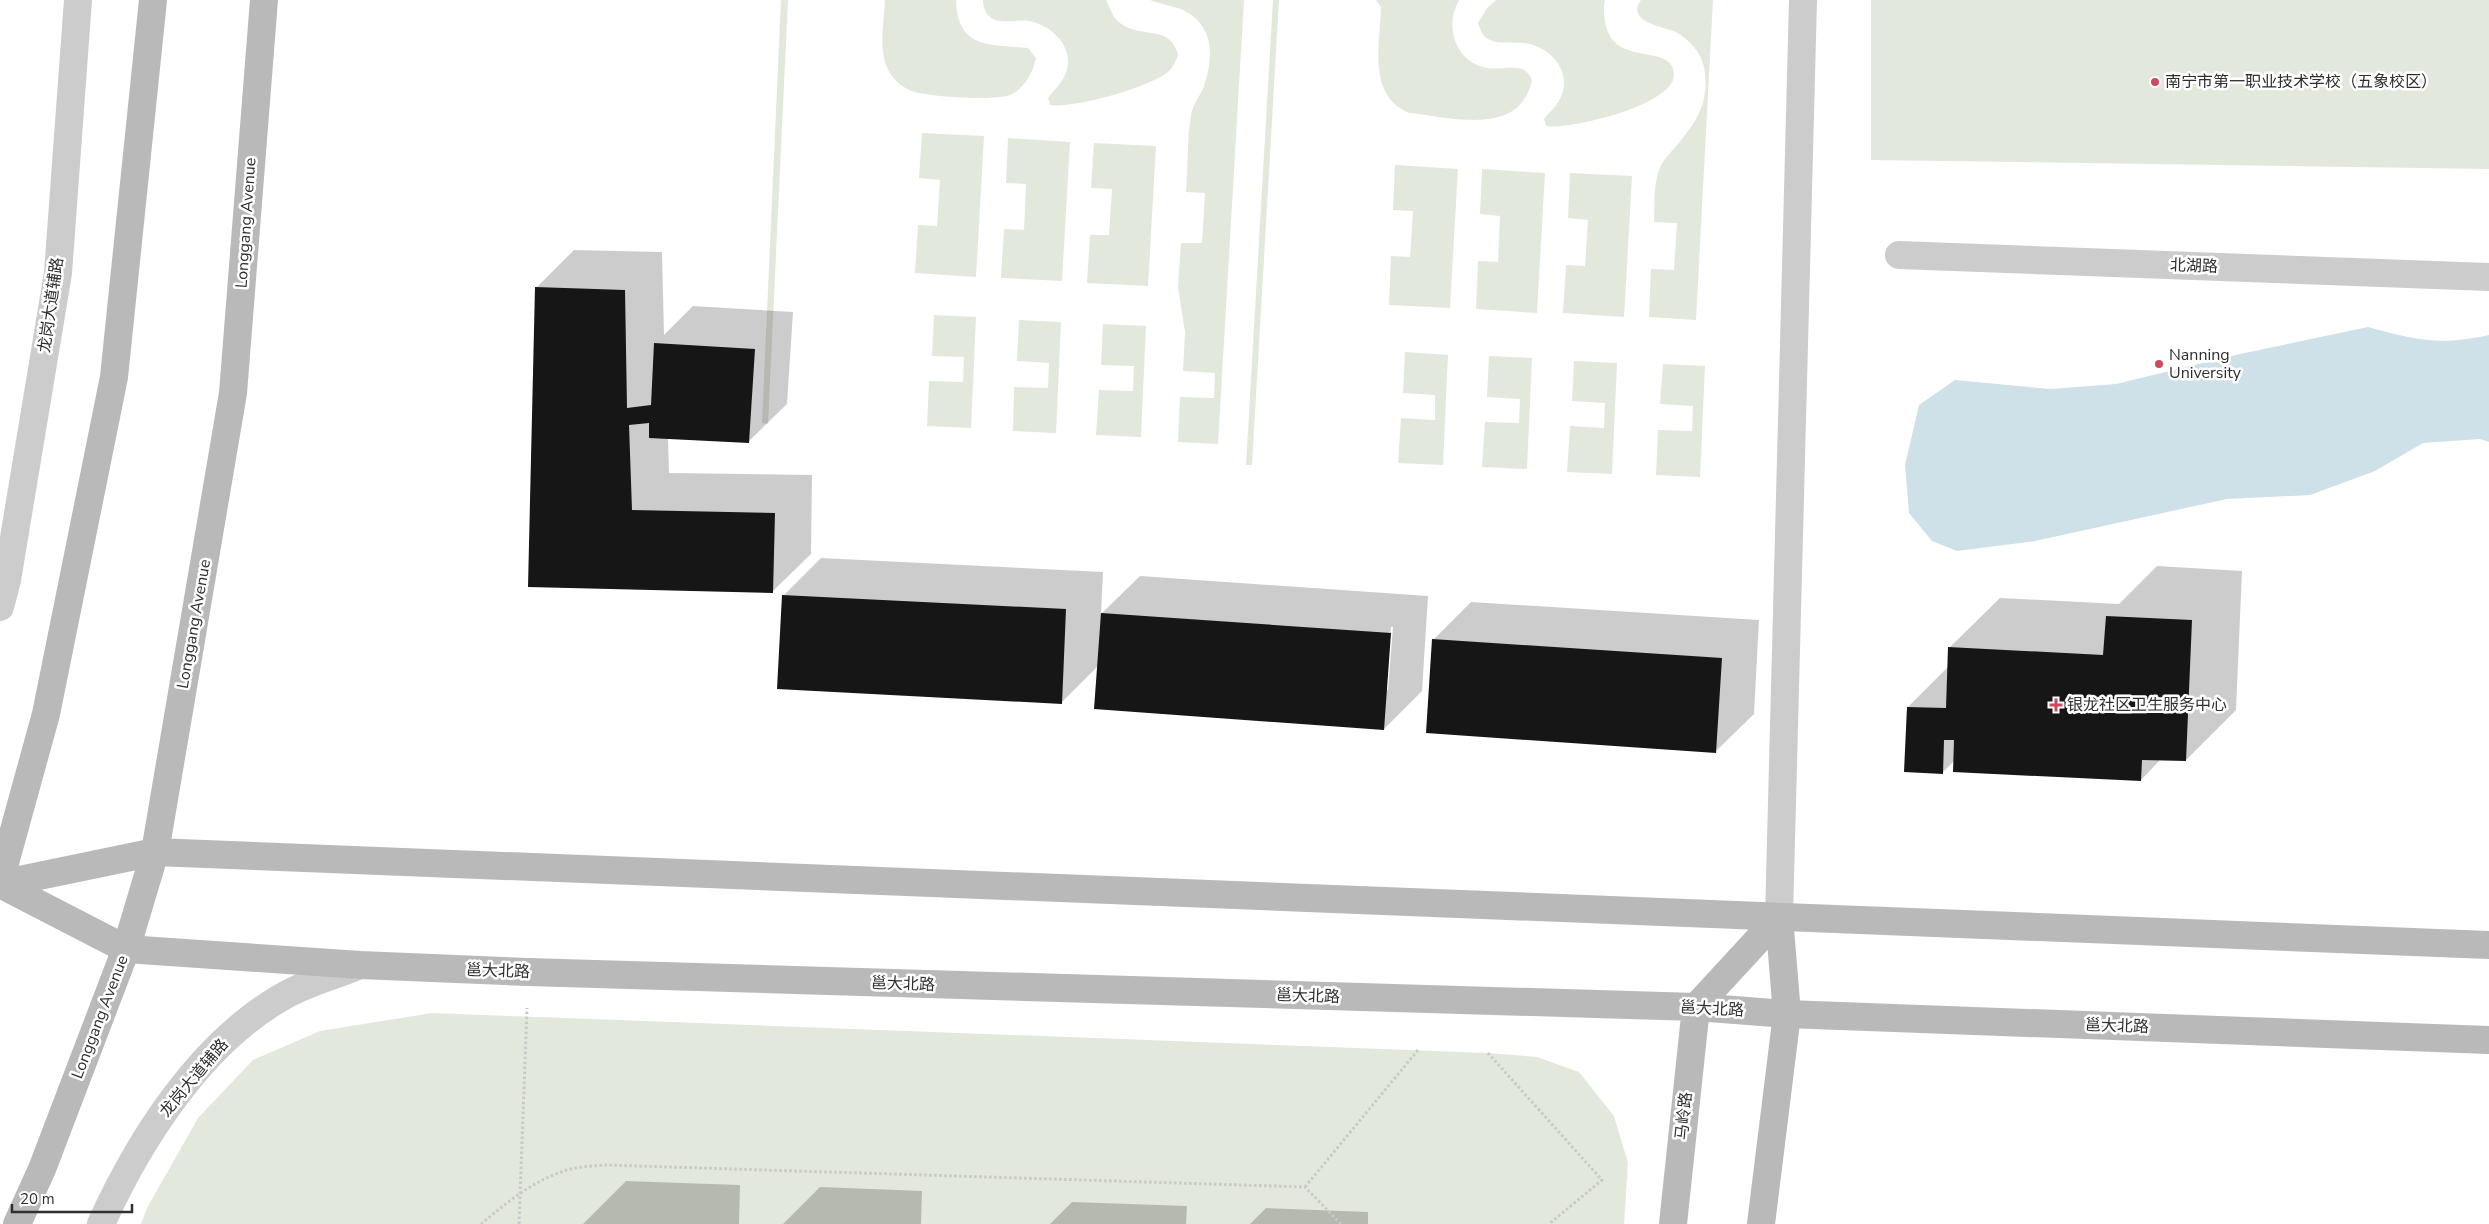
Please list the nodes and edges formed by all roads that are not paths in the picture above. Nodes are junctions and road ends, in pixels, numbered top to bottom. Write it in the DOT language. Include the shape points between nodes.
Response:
graph roads {
  1 [pos="78,0"];
  2 [pos="153,0"];
  3 [pos="264,0"];
  4 [pos="1803,0"];
  5 [pos="1899,255"];
  6 [pos="2489,276"];
  7 [pos="0,607"];
  8 [pos="155,852"];
  9 [pos="0,883"];
  10 [pos="1780,916"];
  11 [pos="2489,944"];
  12 [pos="126,949"];
  13 [pos="360,965"];
  14 [pos="1696,1008"];
  15 [pos="1787,1014"];
  16 [pos="2489,1040"];
  17 [pos="17,1224"];
  18 [pos="101,1224"];
  19 [pos="1672,1224"];
  20 [pos="1761,1224"];
  1 -- 7 [label="street, 龙岗大道辅路" via="58,273"];
  2 -- 9 [label="street" via="114,377 46,714"];
  3 -- 8 [label="street, Longgang Avenue" via="233,393"];
  4 -- 10 [label="street"];
  5 -- 6 [label="street, 北湖路"];
  8 -- 9 [label="street"];
  8 -- 10 [label="street"];
  8 -- 12 [label="street, Longgang Avenue"];
  9 -- 12 [label="street"];
  10 -- 11 [label="street"];
  10 -- 14 [label="street"];
  10 -- 15 [label="street"];
  12 -- 13 [label="street, 邕大北路"];
  12 -- 17 [label="street, Longgang Avenue" via="42,1169"];
  13 -- 14 [label="street, 邕大北路"];
  13 -- 18 [label="street, 龙岗大道辅路" via="282,997 225,1038 165,1110 113,1197"];
  14 -- 15 [label="street, 邕大北路"];
  14 -- 19 [label="street, 马岭路"];
  15 -- 16 [label="street, 邕大北路"];
  15 -- 20 [label="street"];
}
